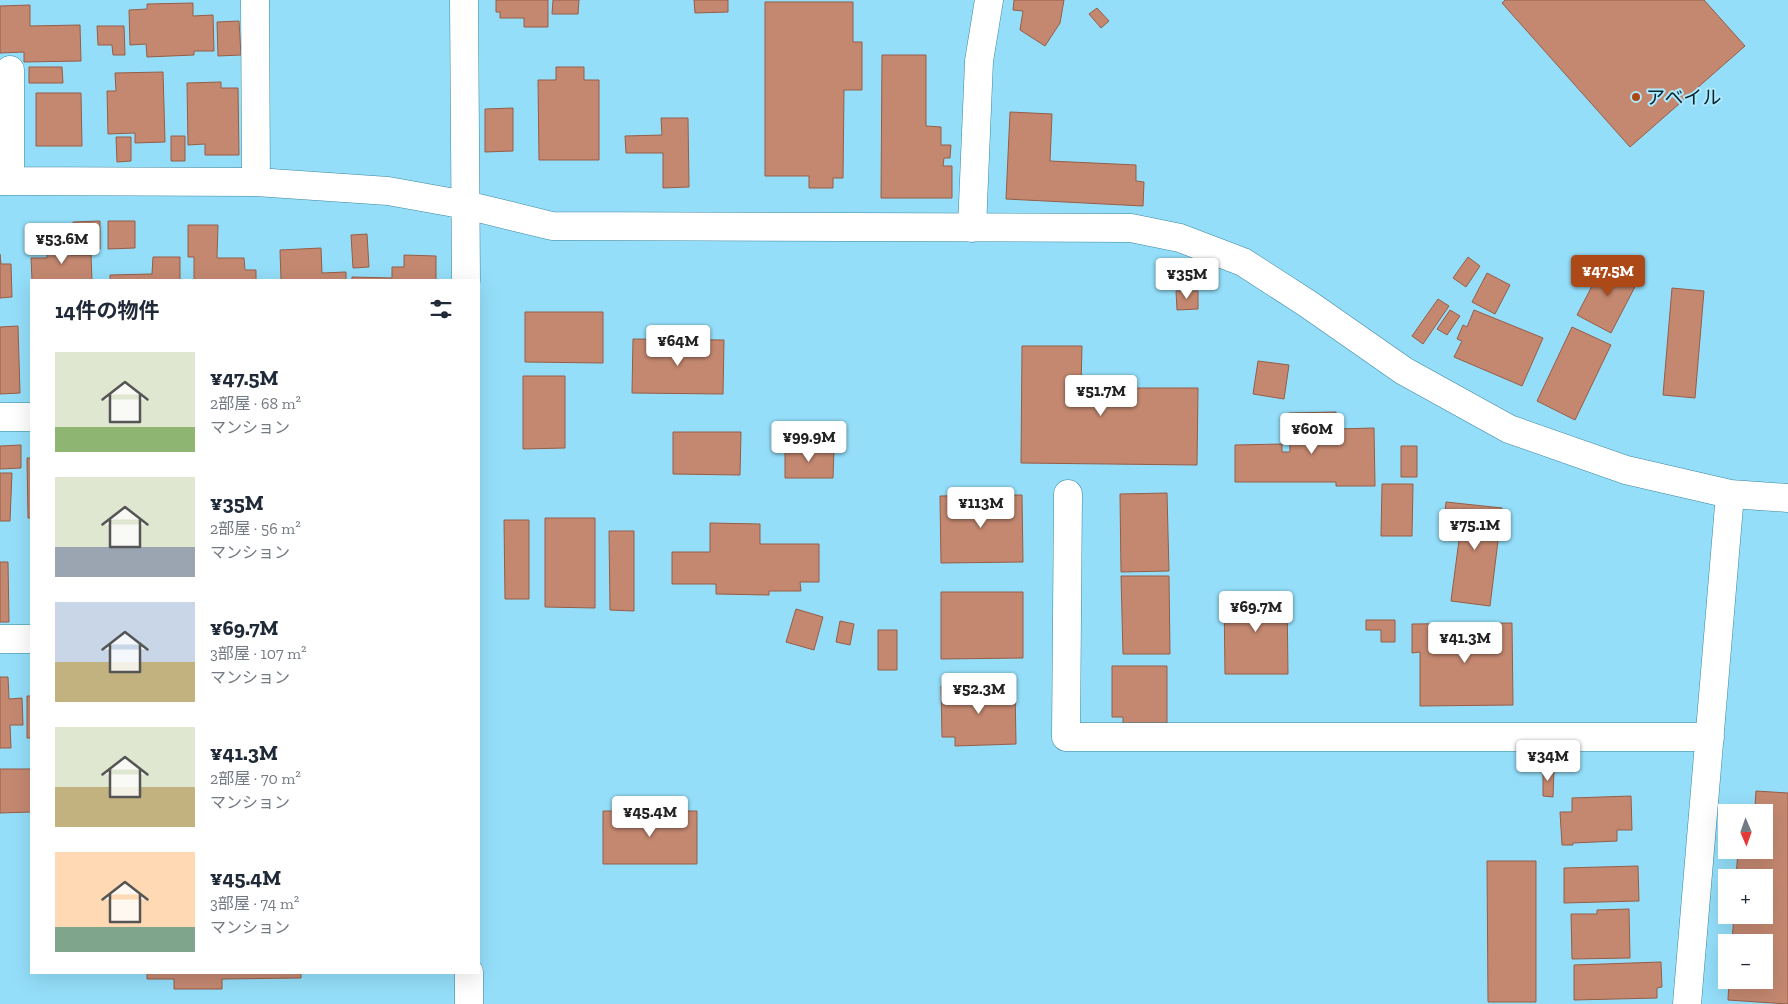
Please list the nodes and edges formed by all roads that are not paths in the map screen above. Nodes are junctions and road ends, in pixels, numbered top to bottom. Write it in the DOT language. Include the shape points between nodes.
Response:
graph roads {
  1 [pos="254,0"];
  2 [pos="464,0"];
  3 [pos="989,0"];
  4 [pos="10,70"];
  5 [pos="5,181"];
  6 [pos="256,182"];
  7 [pos="466,205"];
  8 [pos="972,228"];
  9 [pos="466,279"];
  10 [pos="0,416"];
  11 [pos="30,417"];
  12 [pos="1068,494"];
  13 [pos="1730,494"];
  14 [pos="1788,498"];
  15 [pos="0,639"];
  16 [pos="30,639"];
  17 [pos="1710,737"];
  18 [pos="469,974"];
  19 [pos="469,1004"];
  20 [pos="1688,1004"];
  1 -- 6 [label="street"];
  2 -- 7 [label="street"];
  3 -- 8 [label="street" via="980,62"];
  4 -- 5 [label="street"];
  5 -- 6 [label="street"];
  6 -- 7 [label="street" via="388,192"];
  7 -- 8 [label="street" via="552,226"];
  7 -- 9 [label="street"];
  8 -- 13 [label="street" via="1131,228 1180,238 1243,262 1404,371 1509,429 1626,470"];
  10 -- 11 [label="street"];
  12 -- 17 [label="street" via="1066,737"];
  13 -- 14 [label="street"];
  13 -- 17 [label="street"];
  15 -- 16 [label="street"];
  17 -- 20 [label="street"];
  18 -- 19 [label="street"];
}
